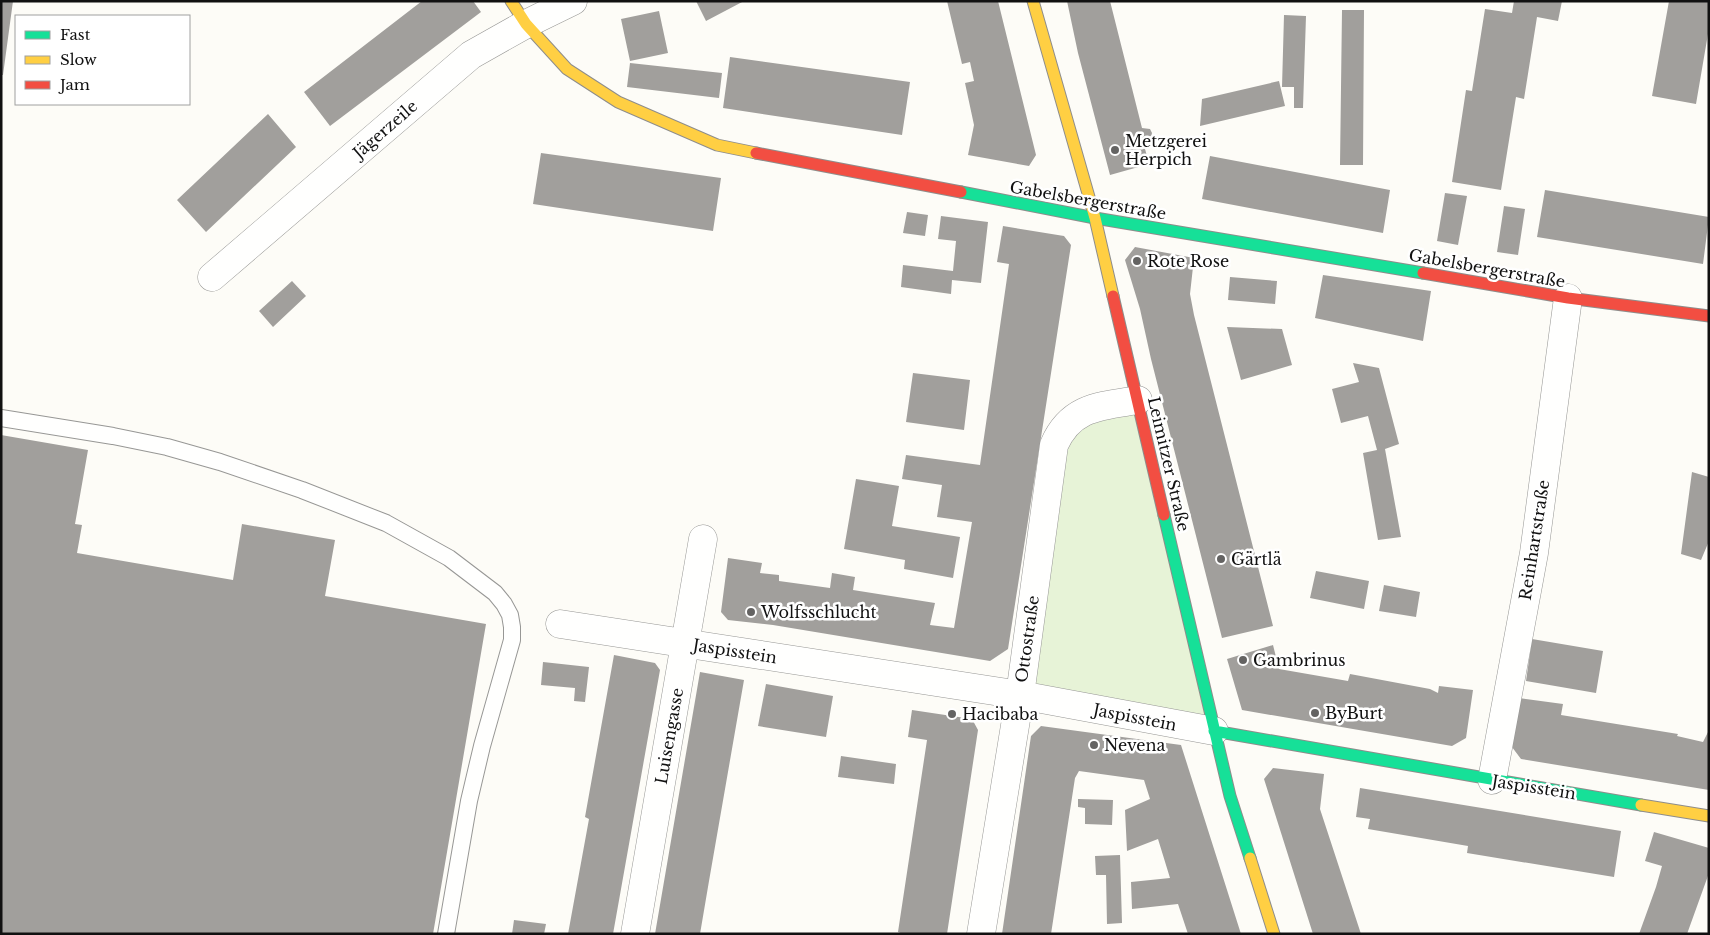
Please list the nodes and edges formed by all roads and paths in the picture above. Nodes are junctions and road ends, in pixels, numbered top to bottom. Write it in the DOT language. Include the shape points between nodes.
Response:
graph roads {
  1 [pos="511,1"];
  2 [pos="573,1"];
  3 [pos="1033,1"];
  4 [pos="526,24"];
  5 [pos="1095,218"];
  6 [pos="212,277"];
  7 [pos="1568,298"];
  8 [pos="1709,316"];
  9 [pos="1138,400"];
  10 [pos="1,418"];
  11 [pos="703,539"];
  12 [pos="560,624"];
  13 [pos="685,644"];
  14 [pos="1020,695"];
  15 [pos="1214,731"];
  16 [pos="1492,780"];
  17 [pos="1709,816"];
  18 [pos="446,934"];
  19 [pos="635,934"];
  20 [pos="981,934"];
  21 [pos="1274,934"];
  1 -- 4 [label="street, Gabelsbergerstraße"];
  2 -- 4 [label="street, Jägerzeile"];
  3 -- 5 [label="street, Leimitzer Straße"];
  4 -- 5 [label="street, Gabelsbergerstraße" via="567,69 618,102 717,145"];
  4 -- 6 [label="street, Jägerzeile" via="471,55"];
  5 -- 7 [label="street, Gabelsbergerstraße"];
  5 -- 9 [label="street, Leimitzer Straße"];
  7 -- 8 [label="street, Gabelsbergerstraße"];
  7 -- 16 [label="street, Reinhartstraße" via="1534,553"];
  9 -- 14 [label="street, Ottostraße" via="1100,406 1076,415 1060,432 1054,445"];
  9 -- 15 [label="street, Leimitzer Straße"];
  10 -- 18 [label="lane" via="167,447 302,490 394,527 449,558 495,593 510,615 512,640 469,800"];
  11 -- 13 [label="street, Luisengasse"];
  12 -- 13 [label="street, Jaspisstein"];
  13 -- 14 [label="street, Jaspisstein"];
  13 -- 19 [label="street, Luisengasse"];
  14 -- 15 [label="street, Jaspisstein"];
  14 -- 20 [label="street, Ottostraße"];
  15 -- 16 [label="street, Jaspisstein"];
  15 -- 21 [label="street, Leimitzer Straße" via="1230,796"];
  16 -- 17 [label="street, Jaspisstein"];
}
